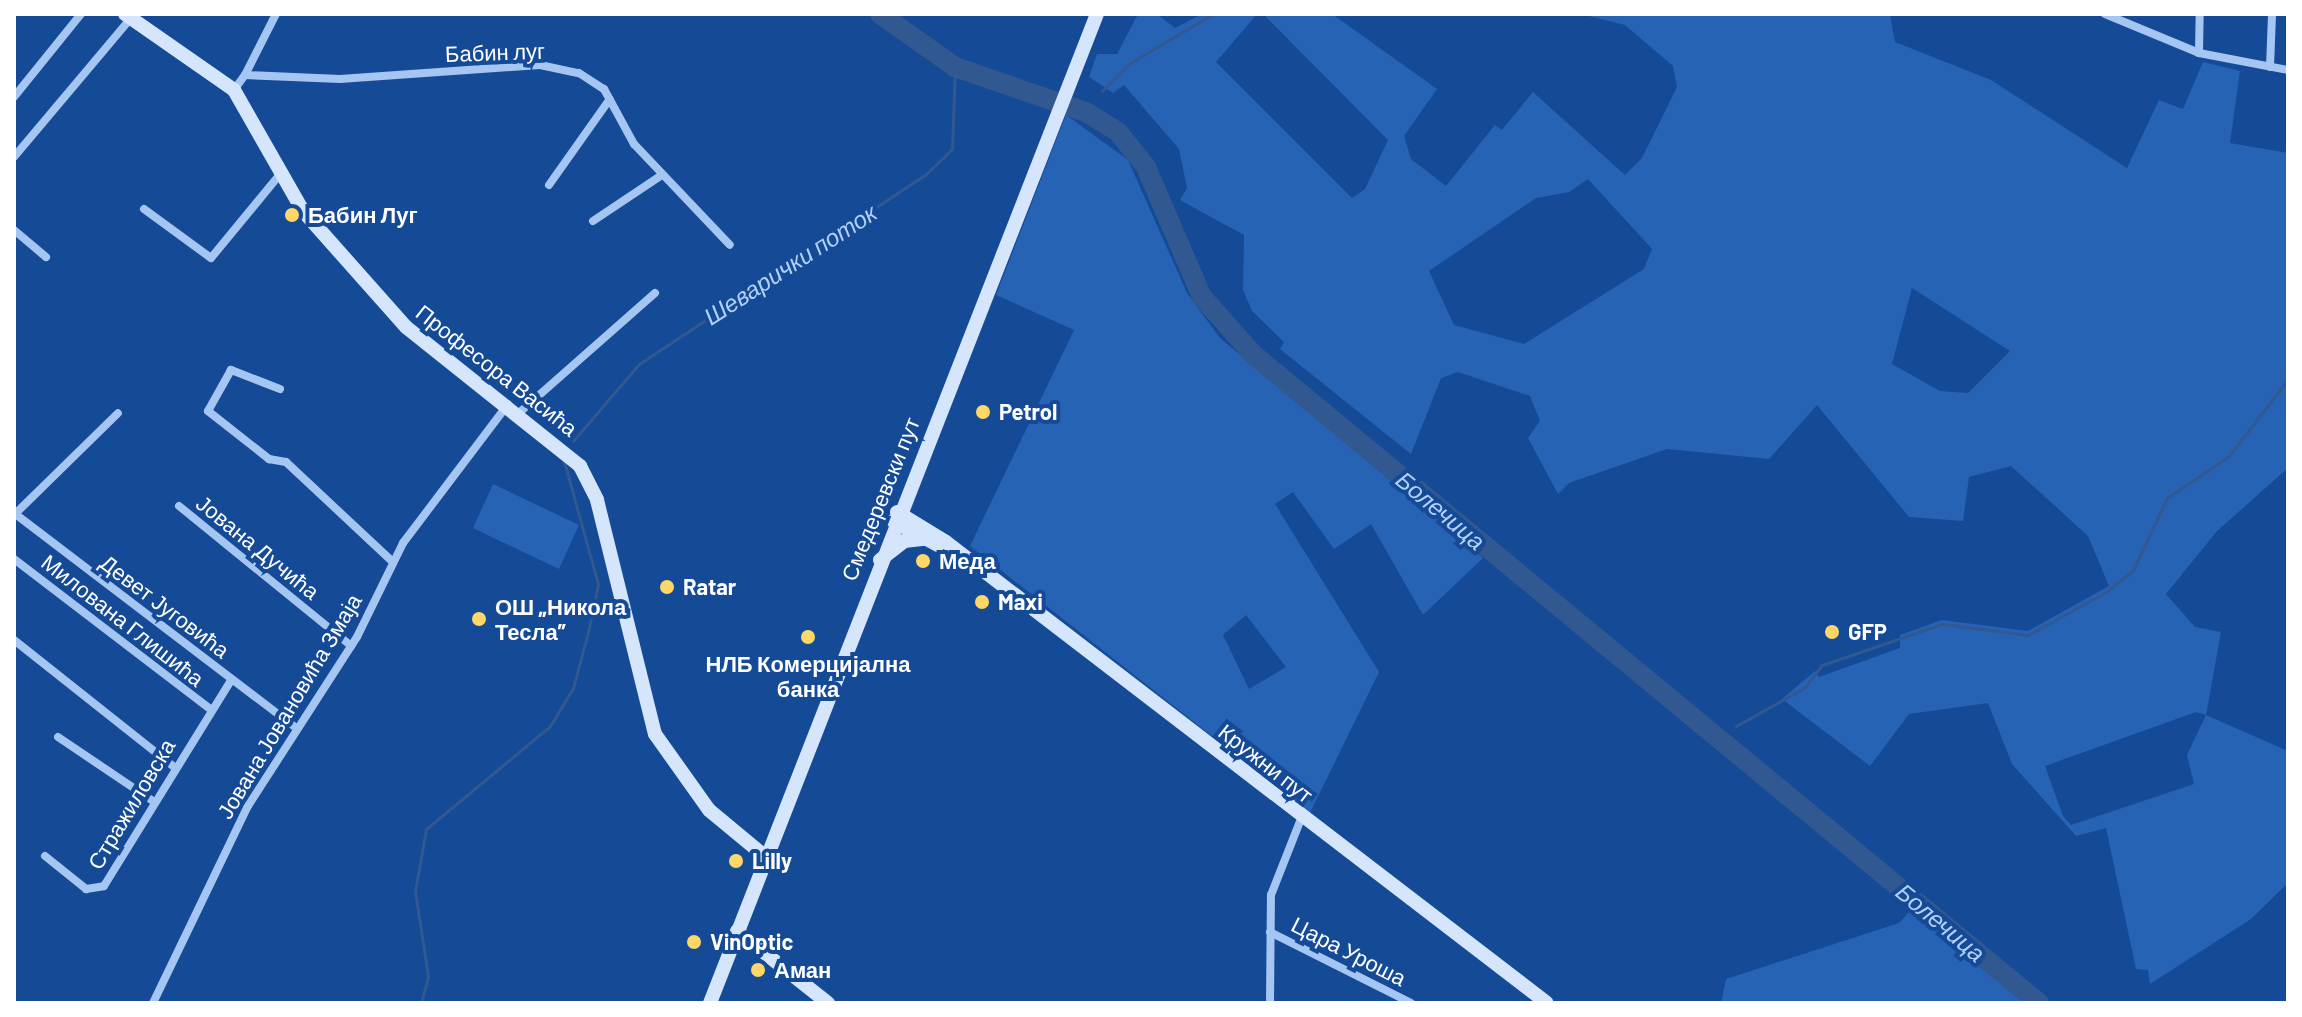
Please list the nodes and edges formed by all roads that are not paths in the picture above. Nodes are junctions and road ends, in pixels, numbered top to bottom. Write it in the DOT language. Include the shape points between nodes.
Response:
graph roads {
  1 [pos="81,14"];
  2 [pos="276,14"];
  3 [pos="1097,14"];
  4 [pos="2105,14"];
  5 [pos="2200,14"];
  6 [pos="2272,14"];
  7 [pos="128,16"];
  8 [pos="2122,18"];
  9 [pos="2199,53"];
  10 [pos="2270,67"];
  11 [pos="2288,70"];
  12 [pos="245,75"];
  13 [pos="234,90"];
  14 [pos="14,97"];
  15 [pos="610,99"];
  16 [pos="14,157"];
  17 [pos="282,171"];
  18 [pos="662,175"];
  19 [pos="549,185"];
  20 [pos="144,209"];
  21 [pos="593,221"];
  22 [pos="14,230"];
  23 [pos="730,245"];
  24 [pos="46,257"];
  25 [pos="655,293"];
  26 [pos="280,389"];
  27 [pos="514,408"];
  28 [pos="118,413"];
  29 [pos="907,486"];
  30 [pos="179,506"];
  31 [pos="14,514"];
  32 [pos="895,517"];
  33 [pos="925,532"];
  34 [pos="14,559"];
  35 [pos="393,562"];
  36 [pos="877,563"];
  37 [pos="14,640"];
  38 [pos="351,646"];
  39 [pos="231,680"];
  40 [pos="210,709"];
  41 [pos="295,727"];
  42 [pos="58,737"];
  43 [pos="173,766"];
  44 [pos="153,801"];
  45 [pos="1301,819"];
  46 [pos="45,856"];
  47 [pos="767,858"];
  48 [pos="737,931"];
  49 [pos="1270,932"];
  50 [pos="153,1003"];
  51 [pos="710,1003"];
  52 [pos="828,1003"];
  53 [pos="1270,1003"];
  54 [pos="1411,1003"];
  55 [pos="1547,1003"];
  1 -- 14 [label="street"];
  2 -- 12 [label="street"];
  3 -- 29 [label="main road, Смедеревски пут"];
  4 -- 8 [label="street"];
  5 -- 9 [label="street"];
  6 -- 10 [label="street"];
  7 -- 13 [label="main road, Професора Васића"];
  7 -- 16 [label="street"];
  8 -- 9 [label="street"];
  9 -- 10 [label="street"];
  10 -- 11 [label="street"];
  12 -- 13 [label="street"];
  12 -- 15 [label="street, Бабин луг" via="353,78 540,65 595,79"];
  13 -- 17 [label="main road, Професора Васића"];
  15 -- 18 [label="street, Бабин луг" via="626,133"];
  15 -- 19 [label="street"];
  17 -- 20 [label="street" via="211,258"];
  17 -- 27 [label="main road, Професора Васића" via="321,234 406,327"];
  18 -- 21 [label="street"];
  18 -- 23 [label="street, Бабин луг"];
  22 -- 24 [label="street"];
  25 -- 27 [label="street, Јована Јовановића Змаја"];
  26 -- 35 [label="street" via="231,370 208,411 269,459 286,462"];
  27 -- 35 [label="street, Јована Јовановића Змаја" via="448,477"];
  27 -- 47 [label="main road, Професора Васића" via="574,460 592,489 635,670 667,756 709,810"];
  28 -- 31 [label="street"];
  29 -- 32 [label="main road, Смедеревски пут"];
  29 -- 33 [label="main road"];
  30 -- 38 [label="street, Јована Дучића"];
  31 -- 39 [label="street, Девет Југовића"];
  32 -- 33 [label="main road, Кружни пут"];
  32 -- 36 [label="main road, Смедеревски пут"];
  33 -- 36 [label="main road"];
  33 -- 45 [label="main road, Кружни пут"];
  34 -- 40 [label="street, Милована Глишића"];
  35 -- 38 [label="street, Јована Јовановића Змаја"];
  36 -- 47 [label="main road, Смедеревски пут"];
  37 -- 43 [label="street"];
  38 -- 41 [label="street, Јована Јовановића Змаја"];
  39 -- 40 [label="street, Стражиловска"];
  39 -- 41 [label="street, Девет Југовића"];
  40 -- 43 [label="street, Стражиловска"];
  41 -- 50 [label="street, Јована Јовановића Змаја"];
  42 -- 44 [label="street"];
  43 -- 44 [label="street, Стражиловска"];
  44 -- 46 [label="street, Стражиловска" via="98,891"];
  45 -- 49 [label="street" via="1275,877"];
  45 -- 55 [label="main road, Кружни пут"];
  47 -- 48 [label="main road, Смедеревски пут"];
  48 -- 51 [label="main road, Смедеревски пут"];
  48 -- 52 [label="main road"];
  49 -- 53 [label="street"];
  49 -- 54 [label="street, Цара Уроша"];
}
